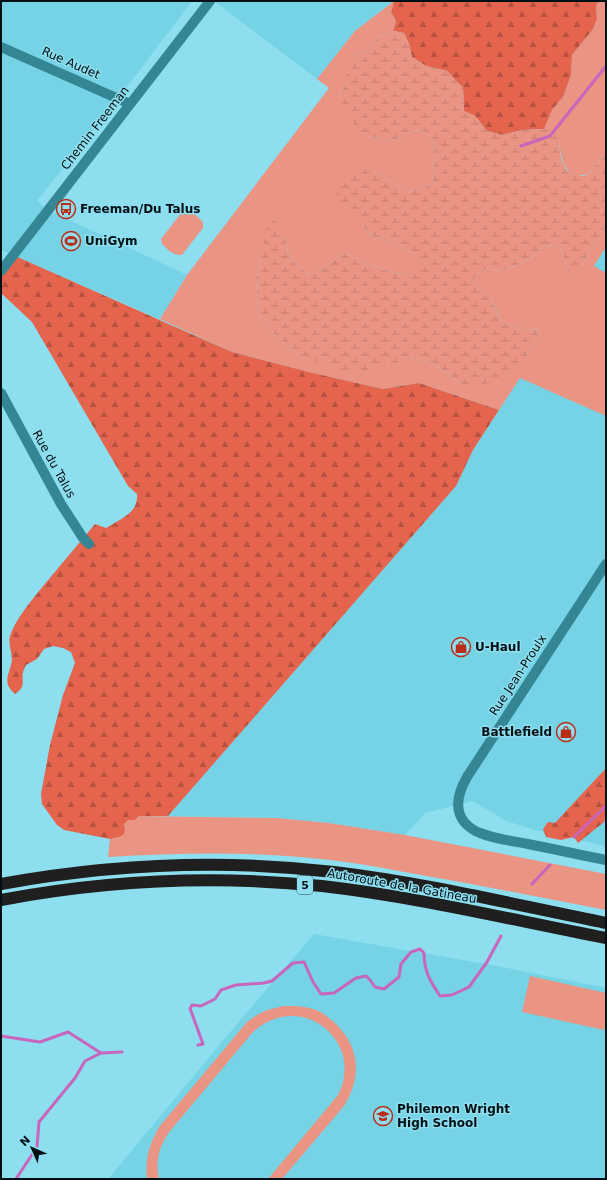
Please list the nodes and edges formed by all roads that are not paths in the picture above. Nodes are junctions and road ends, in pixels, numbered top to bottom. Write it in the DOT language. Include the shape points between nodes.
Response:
graph roads {
  1 [pos="210,1"];
  2 [pos="1,47"];
  3 [pos="130,104"];
  4 [pos="1,271"];
  5 [pos="1,393"];
  6 [pos="89,544"];
  7 [pos="606,564"];
  8 [pos="606,860"];
  9 [pos="1,884"];
  10 [pos="1,900"];
  11 [pos="606,923"];
  12 [pos="606,938"];
  1 -- 3 [label="street, Chemin Freeman"];
  2 -- 3 [label="street, Rue Audet"];
  3 -- 4 [label="street, Chemin Freeman"];
  5 -- 6 [label="street, Rue du Talus" via="61,504"];
  7 -- 8 [label="street, Rue Jean-Proulx" via="467,777 459,793 458,804 459,813 465,823 480,833"];
  9 -- 11 [label="highway, Autoroute de la Gatineau / 5" via="120,868 194,864 280,867 391,881"];
  10 -- 12 [label="highway, Autoroute de la Gatineau / 5" via="67,889 134,882 275,882 394,897"];
}
